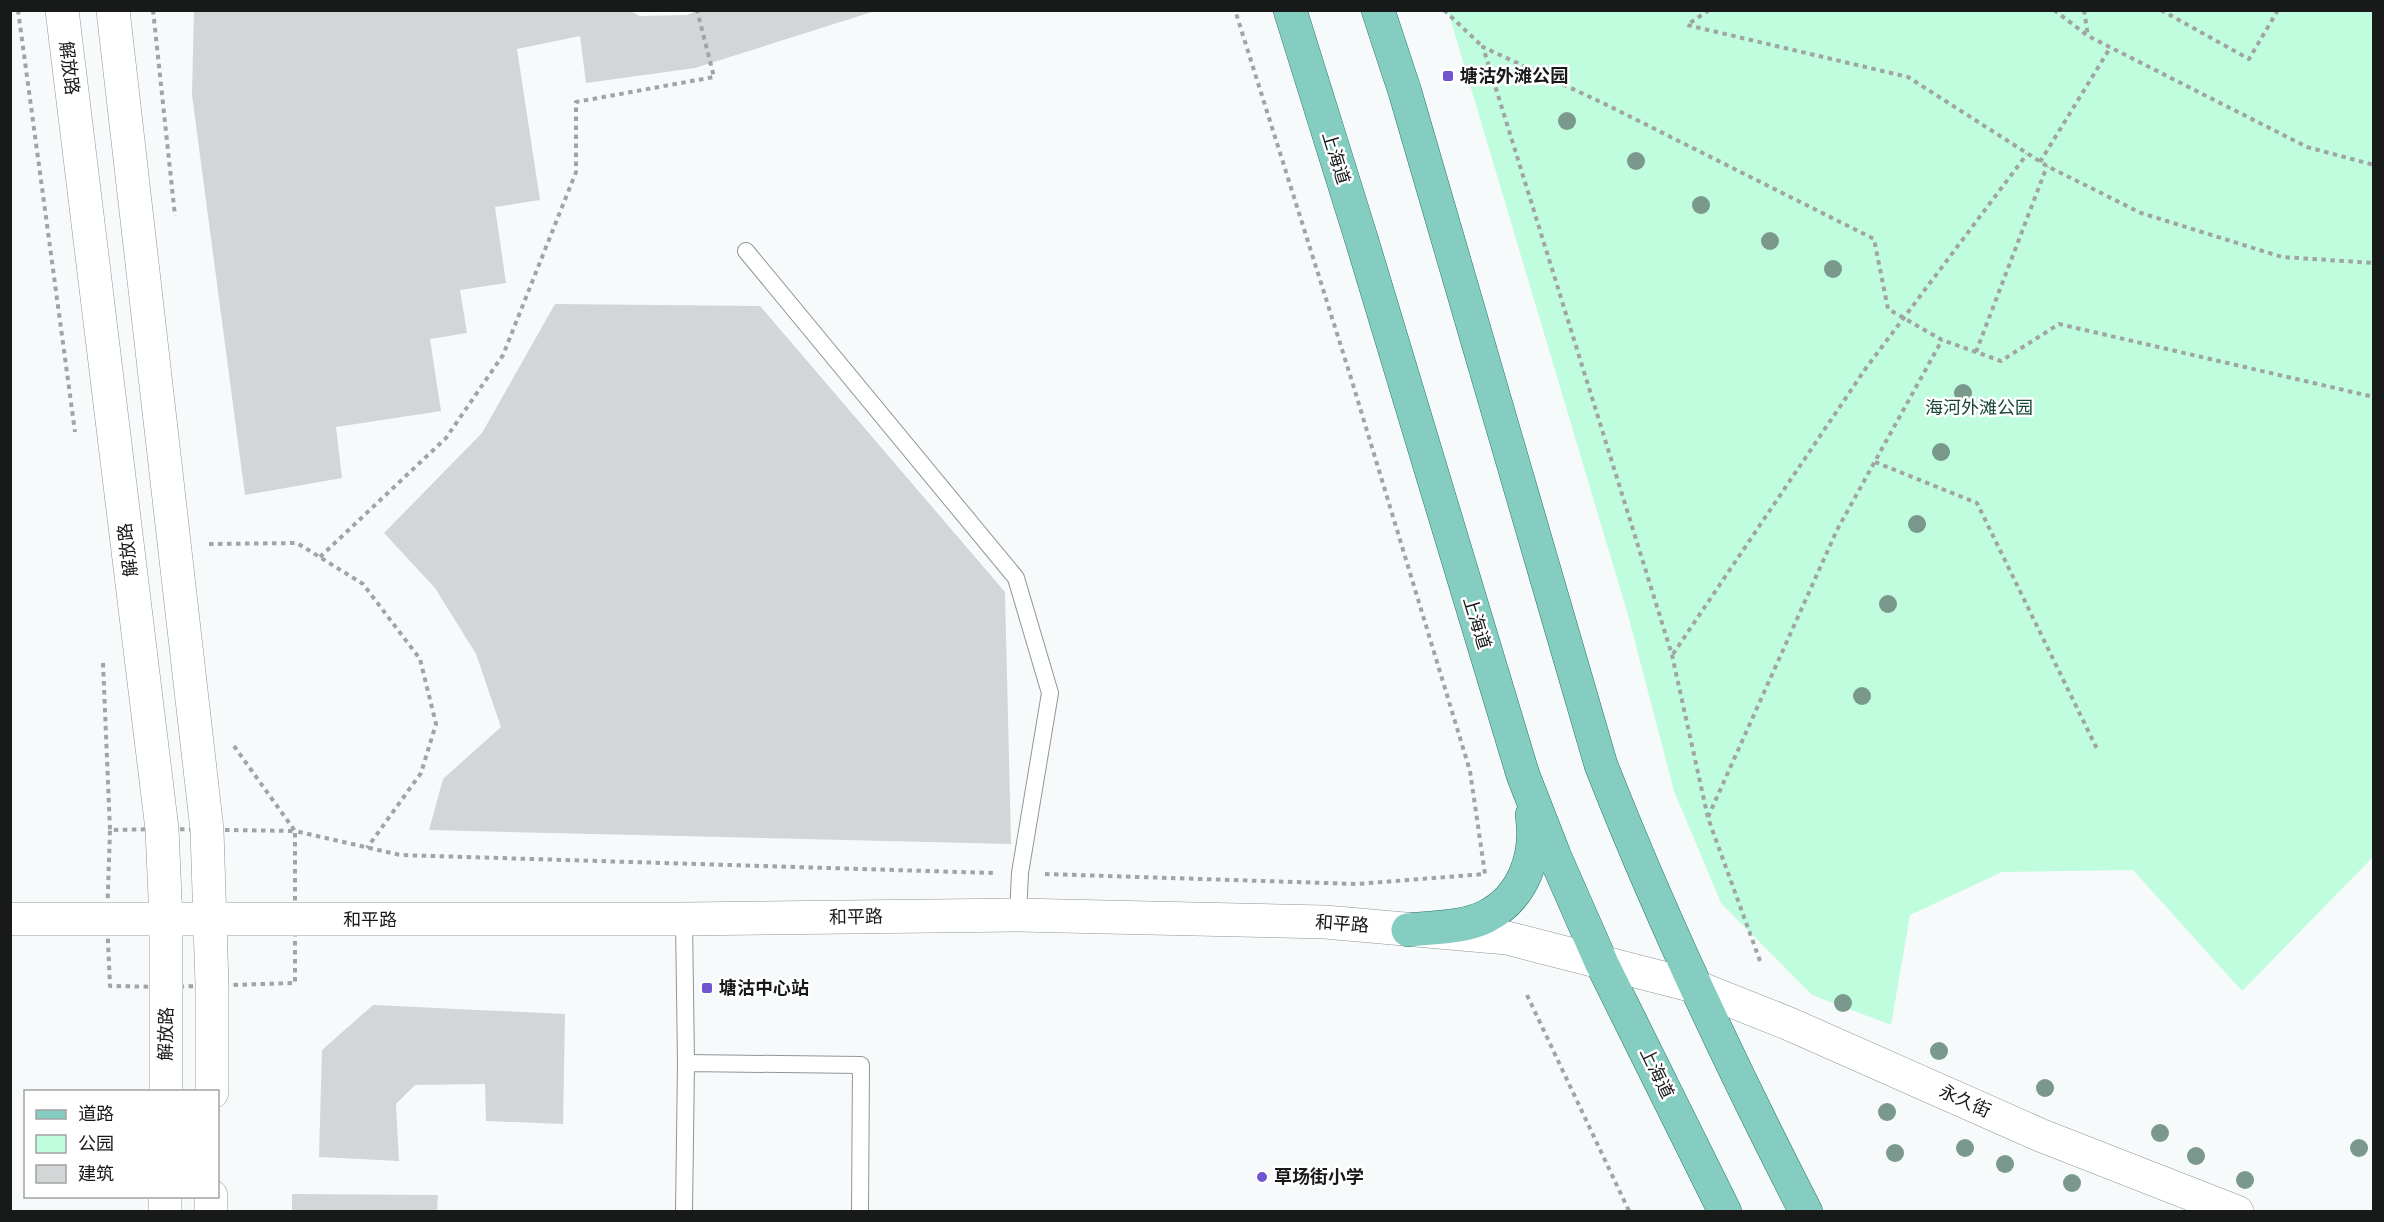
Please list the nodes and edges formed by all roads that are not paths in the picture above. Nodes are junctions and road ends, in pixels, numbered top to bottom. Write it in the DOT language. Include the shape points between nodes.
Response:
graph roads {
  1 [pos="62,10"];
  2 [pos="113,10"];
  3 [pos="1290,10"];
  4 [pos="1378,10"];
  5 [pos="746,251"];
  6 [pos="1523,776"];
  7 [pos="1018,915"];
  8 [pos="10,918"];
  9 [pos="684,919"];
  10 [pos="166,920"];
  11 [pos="210,920"];
  12 [pos="295,920"];
  13 [pos="1408,930"];
  14 [pos="211,960"];
  15 [pos="1602,964"];
  16 [pos="1694,986"];
  17 [pos="686,1063"];
  18 [pos="166,1077"];
  19 [pos="212,1090"];
  20 [pos="684,1212"];
  21 [pos="860,1212"];
  22 [pos="1725,1212"];
  23 [pos="1806,1212"];
  24 [pos="2237,1212"];
  1 -- 10 [label="street, 解放路" via="162,829"];
  2 -- 11 [label="street" via="207,830"];
  3 -- 6 [label="main road, 上海道"];
  4 -- 16 [label="main road" via="1601,765"];
  5 -- 7 [label="lane" via="1016,578 1050,693 1020,873"];
  6 -- 13 [label="main road" via="1534,842 1530,863 1516,890 1485,918"];
  6 -- 15 [label="main road, 上海道"];
  7 -- 9 [label="street, 和平路"];
  7 -- 13 [label="street, 和平路" via="1325,922"];
  8 -- 10 [label="street, 和平路"];
  9 -- 12 [label="street, 和平路"];
  9 -- 17 [label="lane"];
  10 -- 11 [label="street, 和平路"];
  10 -- 18 [label="street, 解放路"];
  11 -- 12 [label="street, 和平路"];
  11 -- 14 [label="street"];
  12 -- 14 [label="street" via="252,933"];
  13 -- 15 [label="street, 和平路" via="1507,938"];
  14 -- 18 [label="street" via="184,998 177,1016"];
  14 -- 19 [label="street"];
  15 -- 16 [label="street, 和平路"];
  15 -- 22 [label="main road, 上海道"];
  16 -- 23 [label="main road"];
  16 -- 24 [label="street, 永久街" via="1788,1023 2040,1135"];
  17 -- 20 [label="lane"];
  17 -- 21 [label="lane" via="861,1065"];
}
